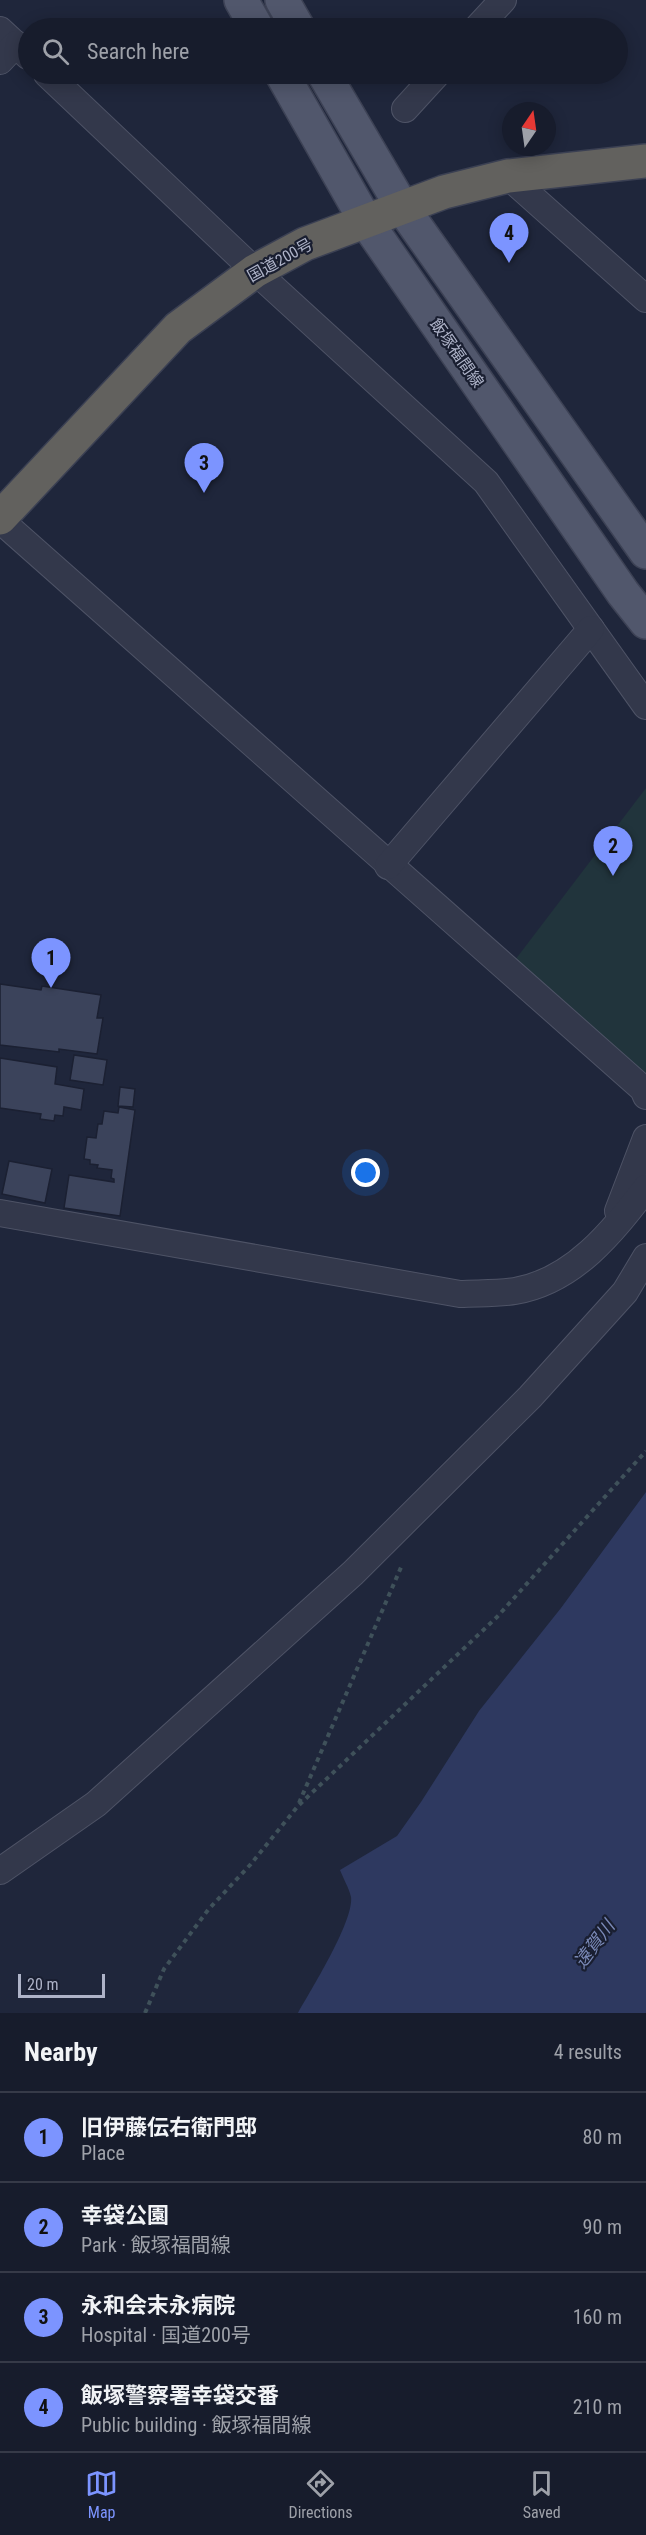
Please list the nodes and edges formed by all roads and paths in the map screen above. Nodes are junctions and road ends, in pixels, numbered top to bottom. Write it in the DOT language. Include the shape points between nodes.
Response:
graph roads {
  1 [pos="241,0"];
  2 [pos="282,0"];
  3 [pos="503,0"];
  4 [pos="251,18"];
  5 [pos="292,18"];
  6 [pos="486,18"];
  7 [pos="58,84"];
  8 [pos="288,84"];
  9 [pos="330,84"];
  10 [pos="428,84"];
  11 [pos="405,109"];
  12 [pos="646,161"];
  13 [pos="508,176"];
  14 [pos="402,207"];
  15 [pos="365,220"];
  16 [pos="255,271"];
  17 [pos="646,299"];
  18 [pos="0,519"];
  19 [pos="646,552"];
  20 [pos="646,622"];
  21 [pos="591,629"];
  22 [pos="646,706"];
  23 [pos="388,866"];
  24 [pos="646,1096"];
  25 [pos="646,1138"];
  26 [pos="646,1188"];
  27 [pos="0,1213"];
  28 [pos="608,1237"];
  29 [pos="646,1257"];
  30 [pos="646,1451"];
  31 [pos="404,1561"];
  32 [pos="298,1806"];
  33 [pos="0,1871"];
  34 [pos="145,2013"];
  1 -- 4 [label="main road"];
  2 -- 5 [label="main road"];
  3 -- 6 [label="street"];
  7 -- 16 [label="street"];
  8 -- 15 [label="main road, 飯塚福間線"];
  9 -- 14 [label="main road"];
  10 -- 11 [label="street"];
  12 -- 13 [label="highway, 国道200号"];
  13 -- 14 [label="highway, 国道200号"];
  13 -- 17 [label="street"];
  14 -- 15 [label="highway, 国道200号"];
  14 -- 19 [label="main road"];
  15 -- 16 [label="highway, 国道200号" via="305,244"];
  15 -- 20 [label="main road, 飯塚福間線"];
  16 -- 18 [label="highway, 国道200号" via="178,328"];
  16 -- 21 [label="street" via="486,482"];
  18 -- 23 [label="street"];
  21 -- 22 [label="street"];
  21 -- 23 [label="street"];
  23 -- 24 [label="street"];
  25 -- 28 [label="street"];
  26 -- 28 [label="street"];
  27 -- 28 [label="street" via="460,1294 515,1291 543,1284 574,1266"];
  29 -- 33 [label="street" via="625,1292 530,1397 354,1573 96,1804"];
  30 -- 32 [label="path" via="497,1617"];
  31 -- 32 [label="path"];
  32 -- 34 [label="path" via="170,1960"];
}
